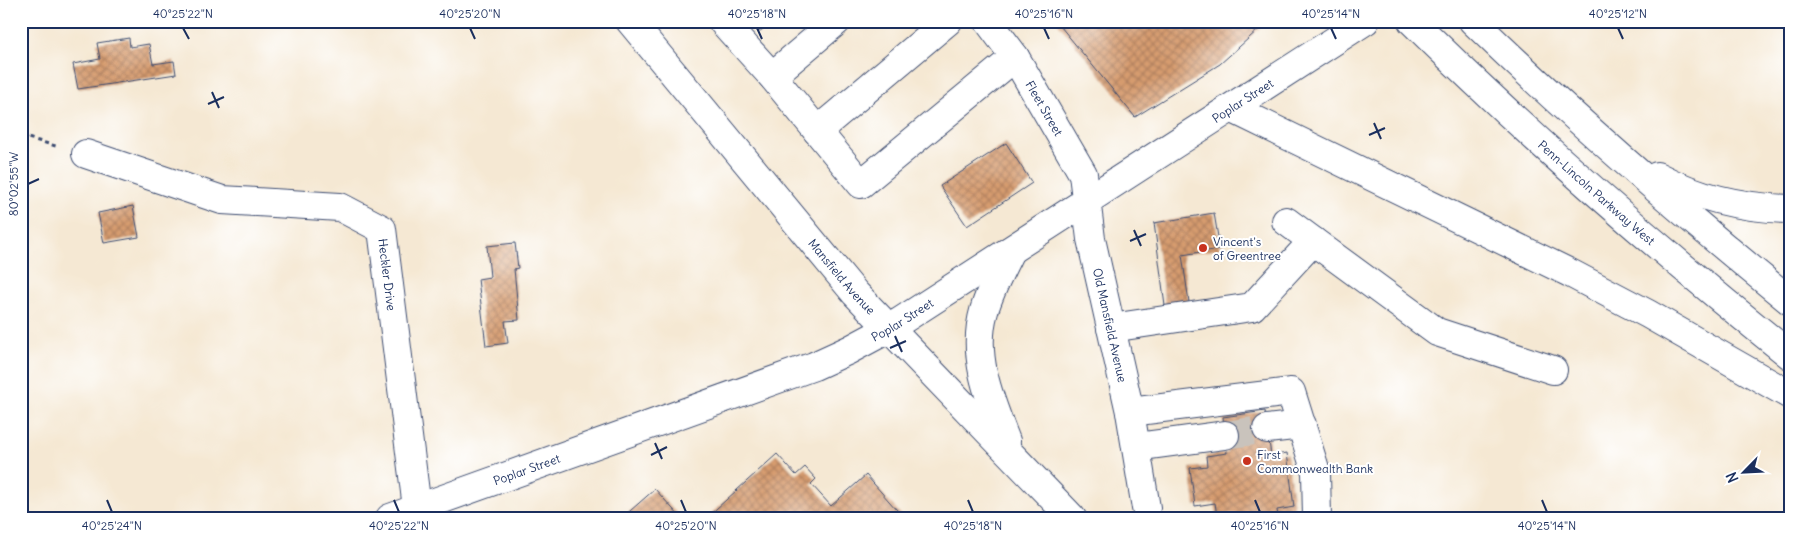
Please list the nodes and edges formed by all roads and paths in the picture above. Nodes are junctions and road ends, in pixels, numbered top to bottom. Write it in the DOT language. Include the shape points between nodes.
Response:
graph roads {
  1 [pos="630,21"];
  2 [pos="722,21"];
  3 [pos="837,21"];
  4 [pos="948,21"];
  5 [pos="988,21"];
  6 [pos="1365,21"];
  7 [pos="1412,21"];
  8 [pos="1477,25"];
  9 [pos="1015,57"];
  10 [pos="772,76"];
  11 [pos="1231,108"];
  12 [pos="818,130"];
  13 [pos="21,136"];
  14 [pos="86,154"];
  15 [pos="1619,155"];
  16 [pos="1086,201"];
  17 [pos="1790,210"];
  18 [pos="1286,221"];
  19 [pos="1313,241"];
  20 [pos="1010,251"];
  21 [pos="1790,301"];
  22 [pos="890,328"];
  23 [pos="1111,328"];
  24 [pos="1790,356"];
  25 [pos="1553,370"];
  26 [pos="1790,395"];
  27 [pos="1130,412"];
  28 [pos="1302,425"];
  29 [pos="1267,429"];
  30 [pos="1225,435"];
  31 [pos="1136,448"];
  32 [pos="1011,454"];
  33 [pos="416,508"];
  34 [pos="1148,515"];
  35 [pos="390,518"];
  36 [pos="1072,518"];
  37 [pos="1317,518"];
  1 -- 22 [label="main road, Mansfield Avenue" via="855,293"];
  2 -- 10 [label="main road"];
  3 -- 10 [label="main road"];
  4 -- 12 [label="main road"];
  5 -- 9 [label="main road, Fleet Street"];
  6 -- 11 [label="main road, Poplar Street"];
  7 -- 24 [label="main road, Penn-Lincoln Parkway West" via="1619,213"];
  8 -- 15 [label="main road"];
  9 -- 12 [label="main road" via="861,184"];
  9 -- 16 [label="main road, Fleet Street" via="1083,174"];
  10 -- 12 [label="main road"];
  11 -- 16 [label="main road, Poplar Street"];
  11 -- 26 [label="main road" via="1570,273"];
  13 -- 14 [label="path"];
  14 -- 33 [label="main road, Heckler Drive" via="222,200 340,207 382,229"];
  15 -- 17 [label="main road" via="1698,194 1730,204"];
  15 -- 21 [label="main road"];
  16 -- 20 [label="main road, Poplar Street"];
  16 -- 23 [label="main road, Old Mansfield Avenue"];
  18 -- 19 [label="main road"];
  19 -- 23 [label="main road" via="1252,307"];
  19 -- 25 [label="main road" via="1437,332"];
  20 -- 22 [label="main road, Poplar Street"];
  20 -- 32 [label="main road" via="984,312 980,359 985,386"];
  22 -- 32 [label="main road, Mansfield Avenue"];
  22 -- 33 [label="main road, Poplar Street" via="814,366"];
  23 -- 27 [label="main road, Old Mansfield Avenue"];
  27 -- 28 [label="main road" via="1291,392"];
  27 -- 31 [label="main road, Old Mansfield Avenue"];
  28 -- 29 [label="main road"];
  28 -- 37 [label="main road" via="1316,472"];
  30 -- 31 [label="main road"];
  31 -- 34 [label="main road, Old Mansfield Avenue"];
  32 -- 36 [label="main road, Mansfield Avenue"];
  33 -- 35 [label="main road, Poplar Street"];
}
